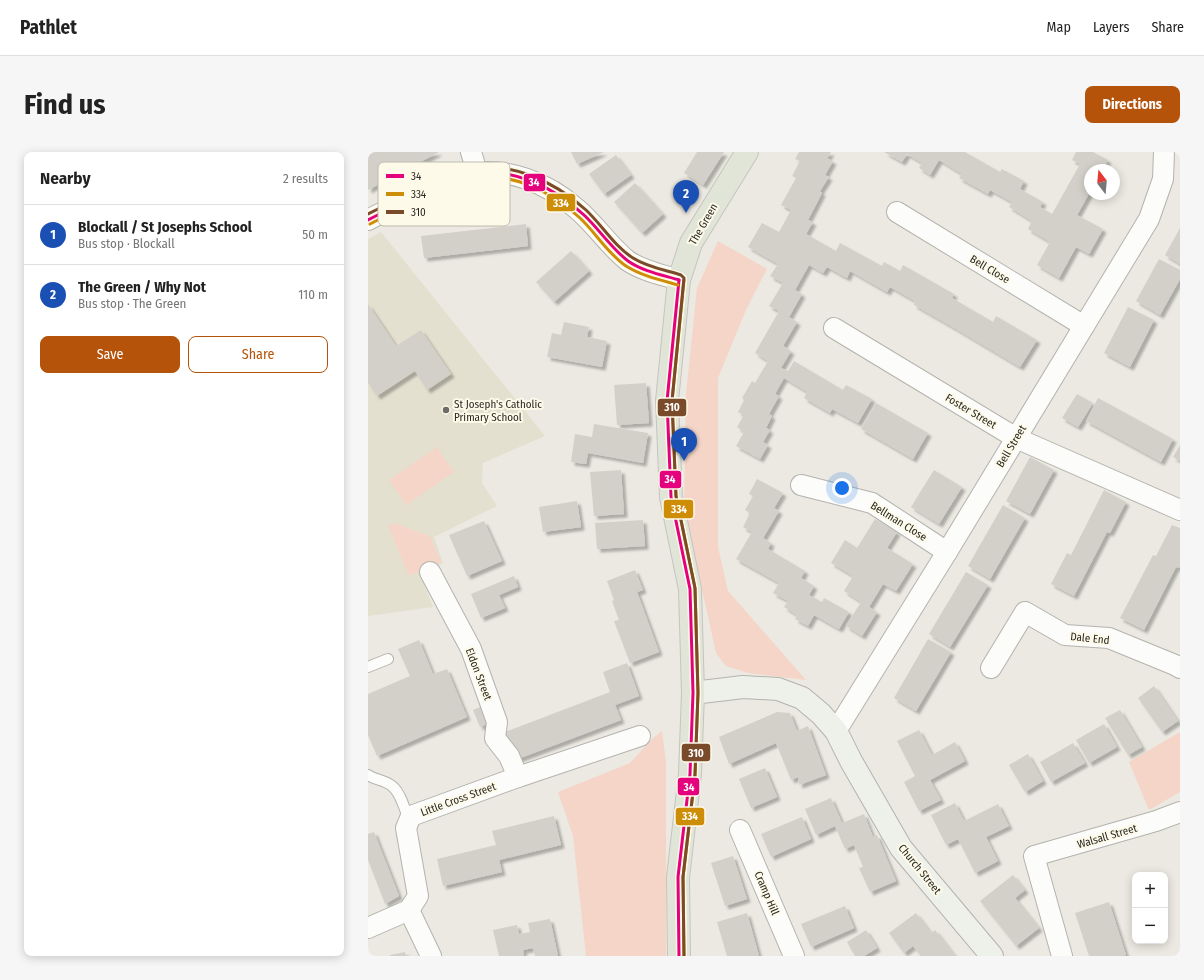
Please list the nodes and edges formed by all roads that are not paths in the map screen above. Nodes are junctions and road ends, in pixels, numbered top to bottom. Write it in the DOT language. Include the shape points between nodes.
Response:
graph roads {
  1 [pos="471,152"];
  2 [pos="747,152"];
  3 [pos="1164,152"];
  4 [pos="474,162"];
  5 [pos="510,174"];
  6 [pos="897,212"];
  7 [pos="378,215"];
  8 [pos="368,220"];
  9 [pos="680,280"];
  10 [pos="1084,326"];
  11 [pos="834,328"];
  12 [pos="1016,438"];
  13 [pos="801,485"];
  14 [pos="1180,510"];
  15 [pos="947,552"];
  16 [pos="430,572"];
  17 [pos="388,659"];
  18 [pos="1178,663"];
  19 [pos="368,667"];
  20 [pos="991,668"];
  21 [pos="693,693"];
  22 [pos="836,731"];
  23 [pos="640,736"];
  24 [pos="368,775"];
  25 [pos="518,776"];
  26 [pos="1180,812"];
  27 [pos="409,821"];
  28 [pos="740,830"];
  29 [pos="409,910"];
  30 [pos="368,928"];
  31 [pos="431,956"];
  32 [pos="679,956"];
  33 [pos="794,956"];
  34 [pos="992,956"];
  35 [pos="1062,956"];
  1 -- 4 [label="street"];
  2 -- 9 [label="main road, The Green" via="691,243"];
  3 -- 10 [label="street, Bell Street" via="1163,179 1149,219"];
  5 -- 9 [label="street" via="532,181 554,192 577,209 629,262"];
  6 -- 10 [label="street, Bell Close"];
  7 -- 8 [label="street"];
  9 -- 21 [label="main road, The Green" via="667,401 671,497 690,589"];
  10 -- 12 [label="street, Bell Street"];
  11 -- 12 [label="street, Foster Street"];
  12 -- 14 [label="street, Foster Street"];
  12 -- 15 [label="street, Bell Street"];
  13 -- 15 [label="street, Bellman Close" via="872,503"];
  15 -- 22 [label="street, Bell Street"];
  16 -- 25 [label="street, Eldon Street" via="471,649 497,722 495,738 509,756"];
  17 -- 19 [label="lane"];
  18 -- 20 [label="street, Dale End" via="1109,638 1065,635 1025,612"];
  21 -- 22 [label="street, Church Street" via="743,687 778,689 802,698"];
  21 -- 32 [label="main road, The Green" via="690,774 678,877"];
  22 -- 34 [label="street, Church Street" via="901,848"];
  23 -- 25 [label="street, Little Cross Street"];
  24 -- 27 [label="lane" via="392,786"];
  25 -- 27 [label="street, Little Cross Street" via="411,816"];
  26 -- 35 [label="street, Walsall Street" via="1034,856"];
  27 -- 29 [label="street, Little Cross Street" via="406,828 418,896"];
  28 -- 33 [label="street, Cramp Hill"];
  29 -- 30 [label="street"];
  29 -- 31 [label="street"];
}
